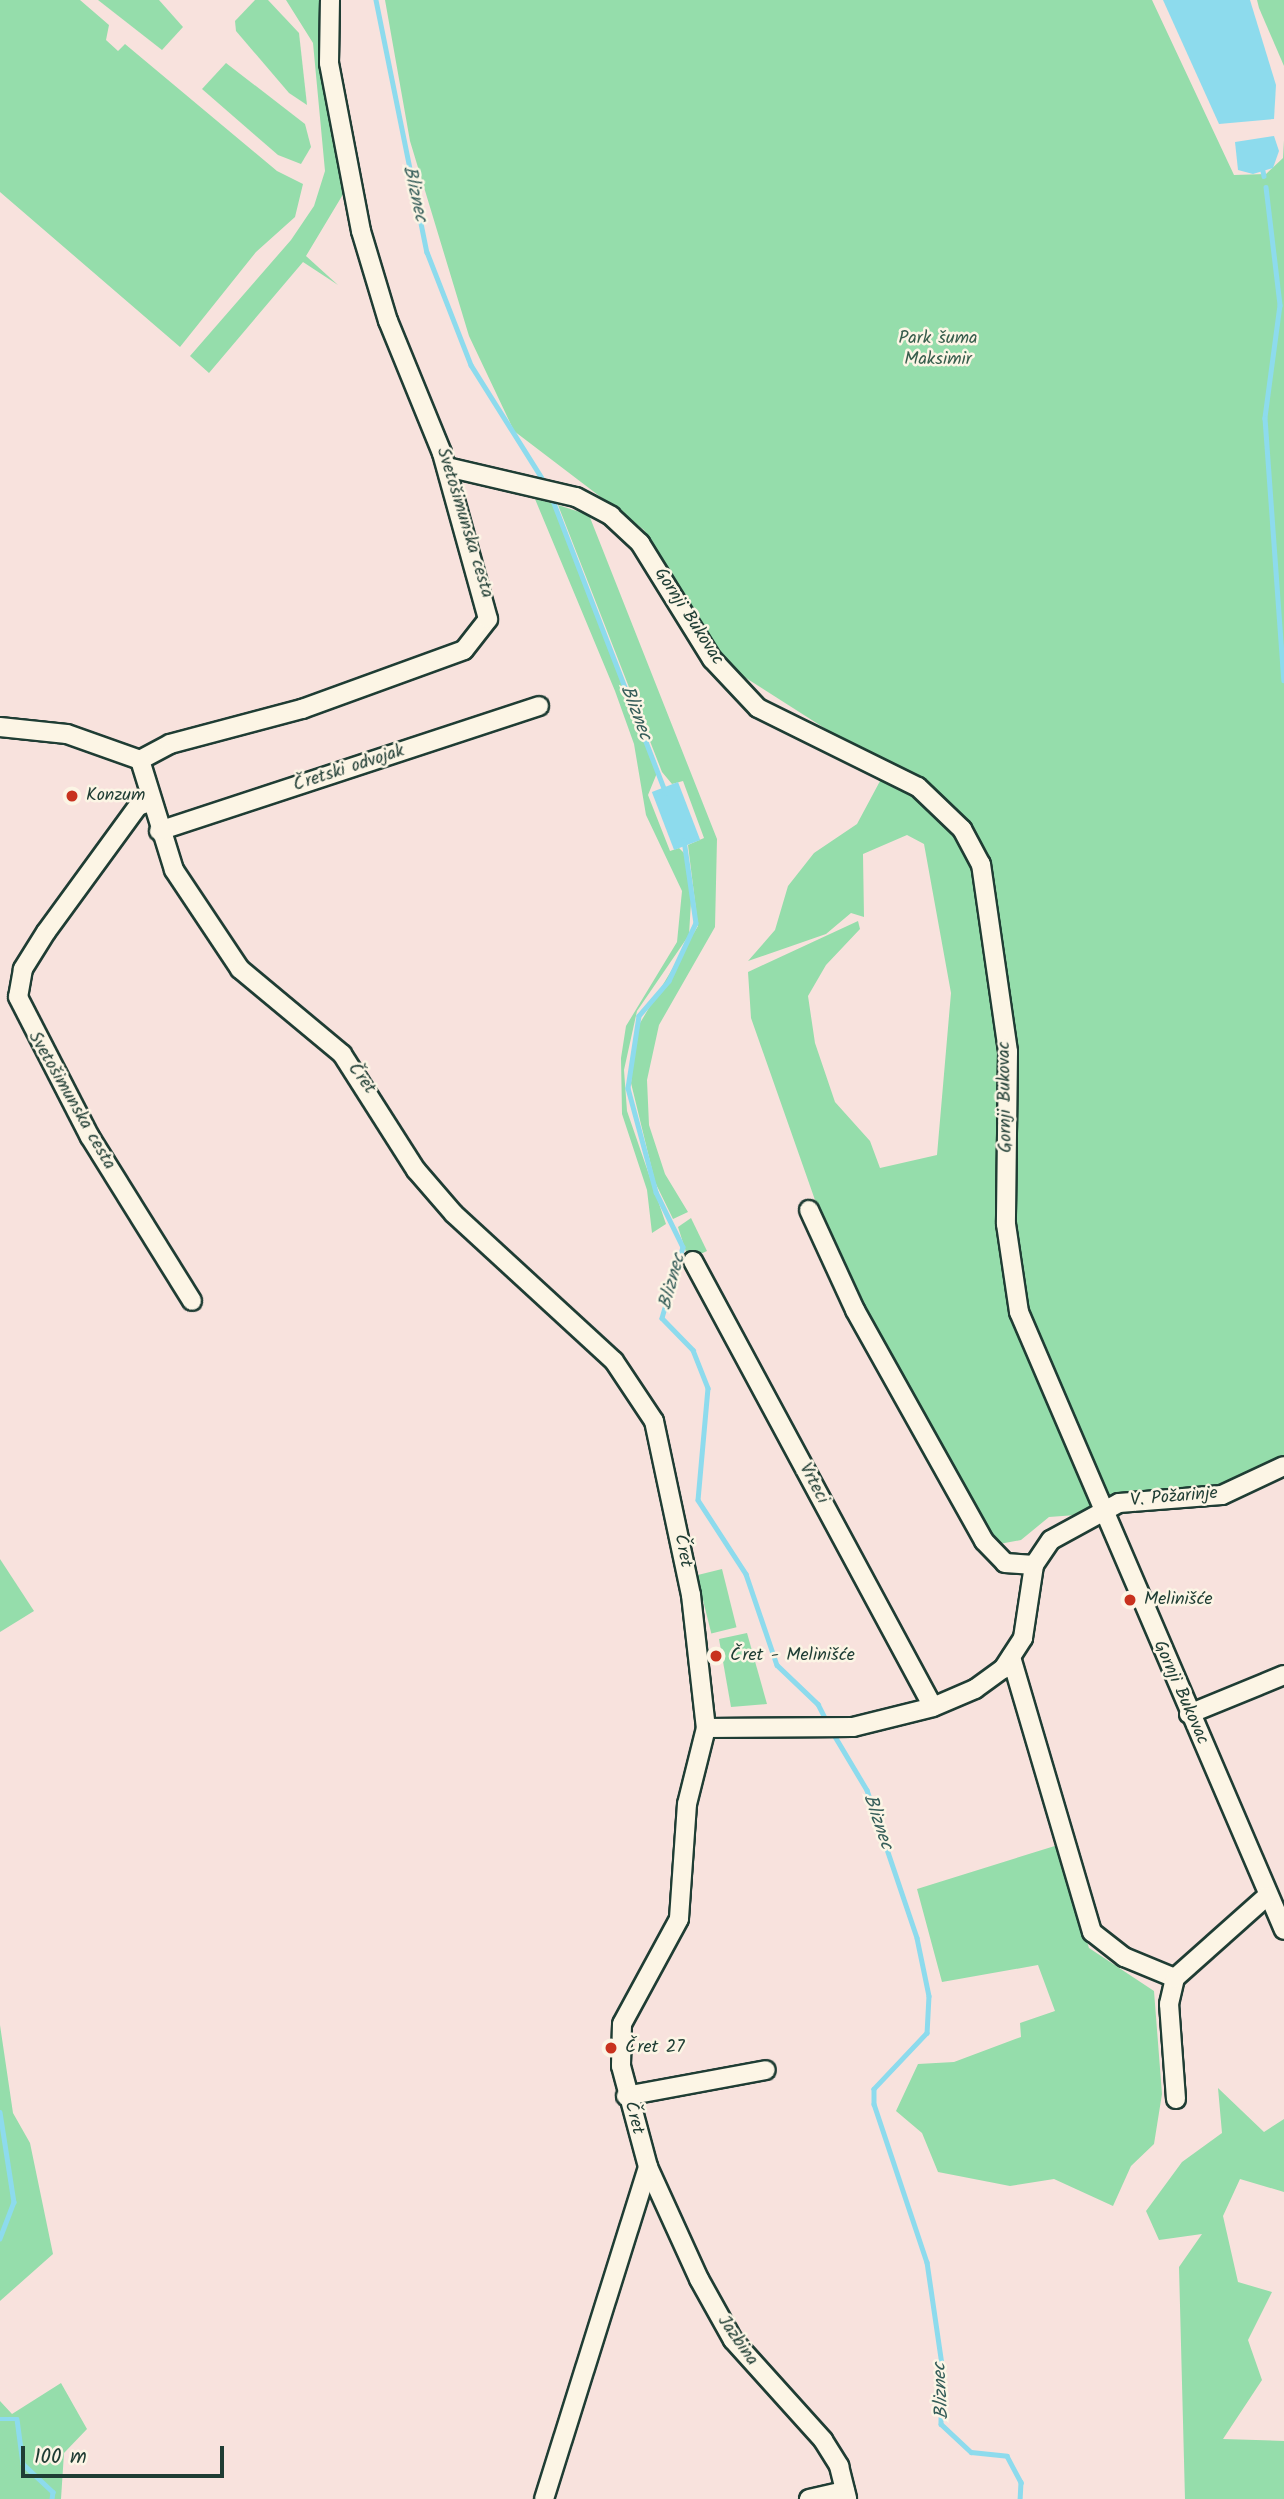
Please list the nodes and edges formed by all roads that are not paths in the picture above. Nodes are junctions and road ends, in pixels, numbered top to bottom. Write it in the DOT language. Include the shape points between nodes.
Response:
graph roads {
  1 [pos="330,0"];
  2 [pos="447,467"];
  3 [pos="539,706"];
  4 [pos="0,727"];
  5 [pos="140,760"];
  6 [pos="152,801"];
  7 [pos="159,831"];
  8 [pos="809,1210"];
  9 [pos="693,1261"];
  10 [pos="192,1301"];
  11 [pos="1284,1466"];
  12 [pos="1101,1512"];
  13 [pos="1034,1565"];
  14 [pos="1012,1657"];
  15 [pos="1284,1675"];
  16 [pos="933,1707"];
  17 [pos="1189,1714"];
  18 [pos="706,1728"];
  19 [pos="1266,1897"];
  20 [pos="1284,1930"];
  21 [pos="1175,1978"];
  22 [pos="766,2070"];
  23 [pos="626,2096"];
  24 [pos="1176,2099"];
  25 [pos="648,2167"];
  26 [pos="846,2495"];
  27 [pos="544,2499"];
  28 [pos="809,2499"];
  1 -- 2 [label="street, Svetošimunska cesta" via="329,63 361,231 388,321"];
  2 -- 5 [label="street, Svetošimunska cesta" via="489,606 474,642 302,709 170,744"];
  2 -- 12 [label="street, Gornji Bukovac" via="561,493 611,516 640,542 712,659 758,708 918,787 948,810 972,847 981,864 1008,1052 1006,1224 1019,1312"];
  3 -- 7 [label="street, Čretski odvojak"];
  4 -- 5 [label="street" via="67,734"];
  5 -- 6 [label="street, Čret"];
  6 -- 7 [label="street, Čret"];
  6 -- 10 [label="street, Svetošimunska cesta" via="138,806 46,932 23,969 18,997 90,1137"];
  7 -- 18 [label="street, Čret" via="196,909 240,969 342,1054 439,1196 614,1362 640,1394 664,1448 702,1660"];
  8 -- 13 [label="street" via="855,1310 984,1541 1005,1563"];
  9 -- 16 [label="street, Vrteci"];
  11 -- 12 [label="street, V. Požarinje" via="1222,1495 1119,1503"];
  12 -- 13 [label="street" via="1051,1541"];
  12 -- 17 [label="street, Gornji Bukovac"];
  13 -- 14 [label="street" via="1029,1617"];
  14 -- 16 [label="street" via="975,1689"];
  14 -- 21 [label="street" via="1092,1932 1124,1957"];
  15 -- 17 [label="street"];
  16 -- 18 [label="street" via="853,1727"];
  17 -- 19 [label="street, Gornji Bukovac"];
  18 -- 23 [label="street, Čret" via="687,1804 679,1919 622,2024"];
  19 -- 20 [label="street, Gornji Bukovac"];
  19 -- 21 [label="street"];
  21 -- 24 [label="street" via="1169,2004"];
  22 -- 23 [label="street"];
  23 -- 25 [label="street, Čret"];
  25 -- 26 [label="street, Jazbina" via="733,2340 823,2440"];
  25 -- 27 [label="street"];
  26 -- 28 [label="street"];
}
